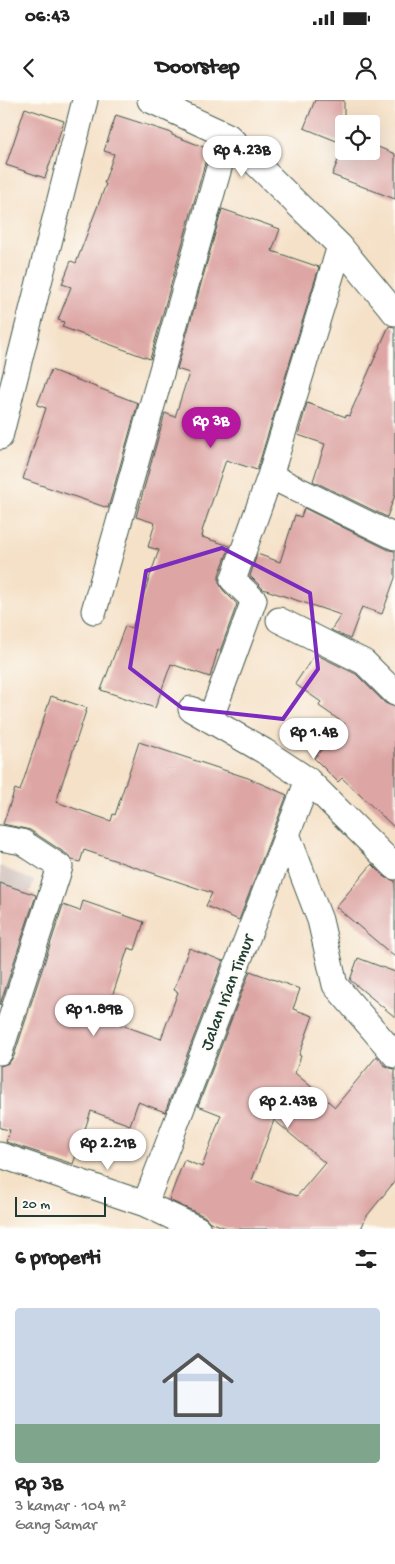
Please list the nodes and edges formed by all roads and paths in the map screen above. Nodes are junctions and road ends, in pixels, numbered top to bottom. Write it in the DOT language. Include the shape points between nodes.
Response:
graph roads {
  1 [pos="85,100"];
  2 [pos="150,100"];
  3 [pos="228,136"];
  4 [pos="340,246"];
  5 [pos="395,313"];
  6 [pos="0,438"];
  7 [pos="270,476"];
  8 [pos="395,536"];
  9 [pos="94,612"];
  10 [pos="280,620"];
  11 [pos="395,693"];
  12 [pos="308,780"];
  13 [pos="288,834"];
  14 [pos="0,838"];
  15 [pos="395,867"];
  16 [pos="0,1052"];
  17 [pos="395,1055"];
  18 [pos="0,1155"];
  19 [pos="145,1204"];
  20 [pos="198,1229"];
  1 -- 6 [label="street"];
  2 -- 3 [label="street"];
  3 -- 4 [label="street"];
  3 -- 9 [label="street"];
  4 -- 5 [label="street"];
  4 -- 7 [label="street"];
  7 -- 8 [label="street"];
  7 -- 12 [label="street" via="233,580 254,600 201,714"];
  10 -- 11 [label="street" via="364,662"];
  12 -- 13 [label="street, Jalan Irian Timur"];
  12 -- 15 [label="street"];
  13 -- 17 [label="street" via="320,920 335,985"];
  13 -- 19 [label="street, Jalan Irian Timur"];
  14 -- 16 [label="street" via="22,842 60,867"];
  18 -- 19 [label="street"];
  19 -- 20 [label="street"];
}
